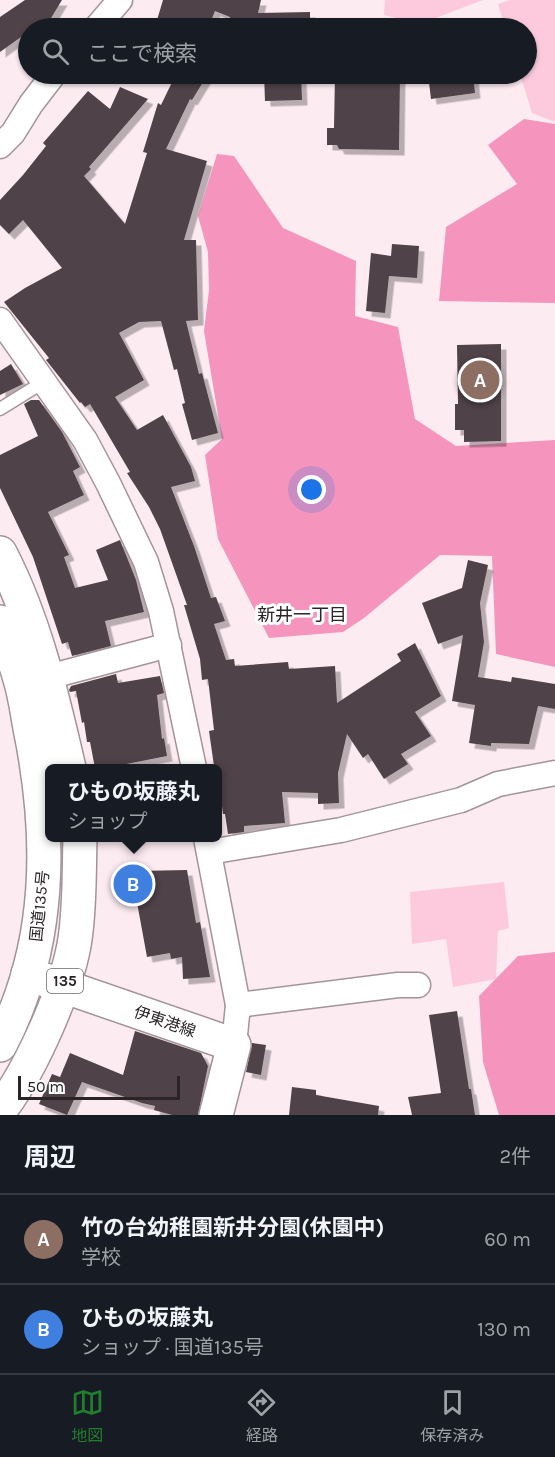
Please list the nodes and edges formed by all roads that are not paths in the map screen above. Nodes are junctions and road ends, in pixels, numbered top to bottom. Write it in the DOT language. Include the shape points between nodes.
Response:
graph roads {
  1 [pos="120,0"];
  2 [pos="105,18"];
  3 [pos="46,84"];
  4 [pos="0,146"];
  5 [pos="0,320"];
  6 [pos="45,381"];
  7 [pos="0,409"];
  8 [pos="0,553"];
  9 [pos="0,622"];
  10 [pos="169,645"];
  11 [pos="48,677"];
  12 [pos="68,764"];
  13 [pos="193,764"];
  14 [pos="555,773"];
  15 [pos="80,842"];
  16 [pos="208,845"];
  17 [pos="28,974"];
  18 [pos="418,985"];
  19 [pos="64,986"];
  20 [pos="238,1005"];
  21 [pos="0,1045"];
  22 [pos="234,1045"];
  23 [pos="0,1110"];
  24 [pos="216,1115"];
  1 -- 2 [label="street"];
  3 -- 4 [label="street"];
  5 -- 6 [label="street"];
  6 -- 7 [label="lane"];
  6 -- 10 [label="street" via="85,440 139,547"];
  8 -- 11 [label="main road" via="14,580"];
  9 -- 17 [label="main road, 国道135号 / 135" via="20,679 40,775 44,894 40,930"];
  10 -- 11 [label="street"];
  10 -- 13 [label="street"];
  11 -- 12 [label="main road"];
  14 -- 16 [label="street" via="498,784 462,800 341,830"];
  15 -- 19 [label="main road, 135" via="75,940"];
  16 -- 20 [label="street"];
  17 -- 19 [label="main road, 伊東港線"];
  17 -- 21 [label="main road, 国道135号 / 135"];
  18 -- 20 [label="street"];
  19 -- 22 [label="main road, 伊東港線"];
  19 -- 23 [label="main road, 135" via="13,1093"];
  20 -- 22 [label="street"];
  22 -- 24 [label="main road"];
}
